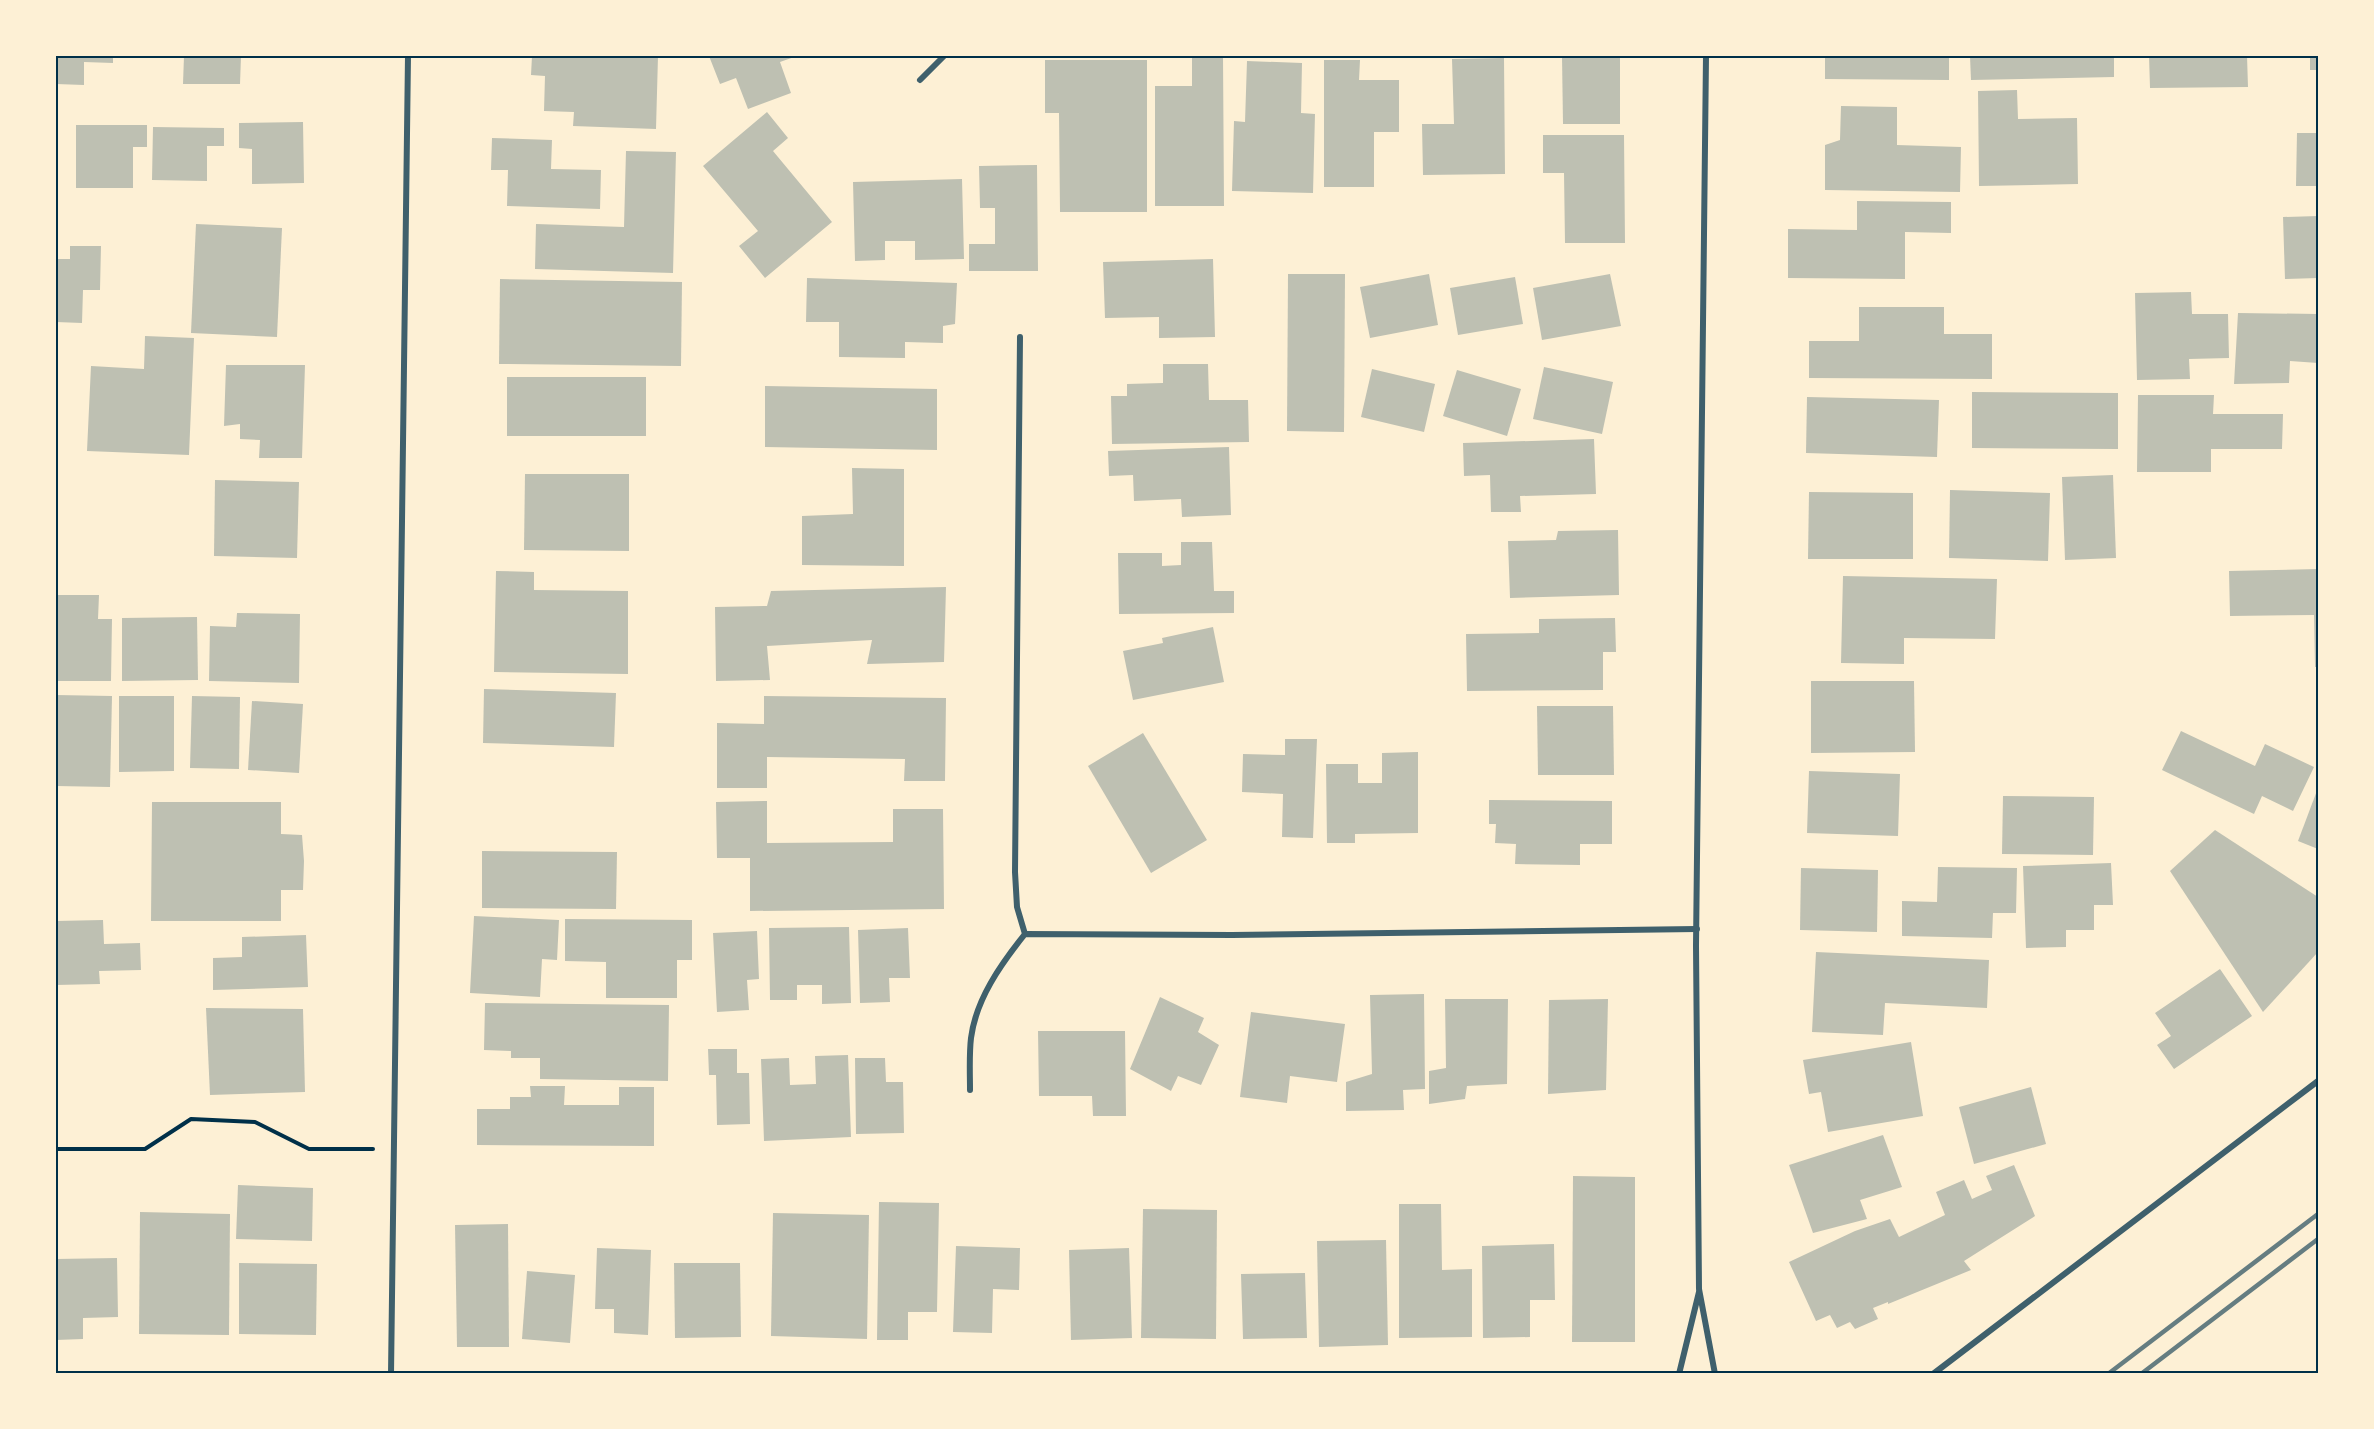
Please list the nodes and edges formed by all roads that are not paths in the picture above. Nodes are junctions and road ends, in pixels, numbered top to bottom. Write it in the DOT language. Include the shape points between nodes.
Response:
graph roads {
  1 [pos="408,56"];
  2 [pos="944,56"];
  3 [pos="1706,56"];
  4 [pos="920,80"];
  5 [pos="1020,337"];
  6 [pos="1696,929"];
  7 [pos="1025,934"];
  8 [pos="2319,1081"];
  9 [pos="970,1090"];
  10 [pos="1700,1289"];
  11 [pos="391,1374"];
  12 [pos="1679,1374"];
  13 [pos="1715,1374"];
  14 [pos="1933,1374"];
  1 -- 11 [label="street"];
  2 -- 4 [label="street"];
  3 -- 6 [label="street"];
  5 -- 7 [label="street" via="1015,872 1017,907"];
  6 -- 7 [label="street"];
  6 -- 10 [label="street"];
  7 -- 9 [label="street" via="997,969 973,1026"];
  8 -- 14 [label="street"];
  10 -- 12 [label="street"];
  10 -- 13 [label="street"];
}
